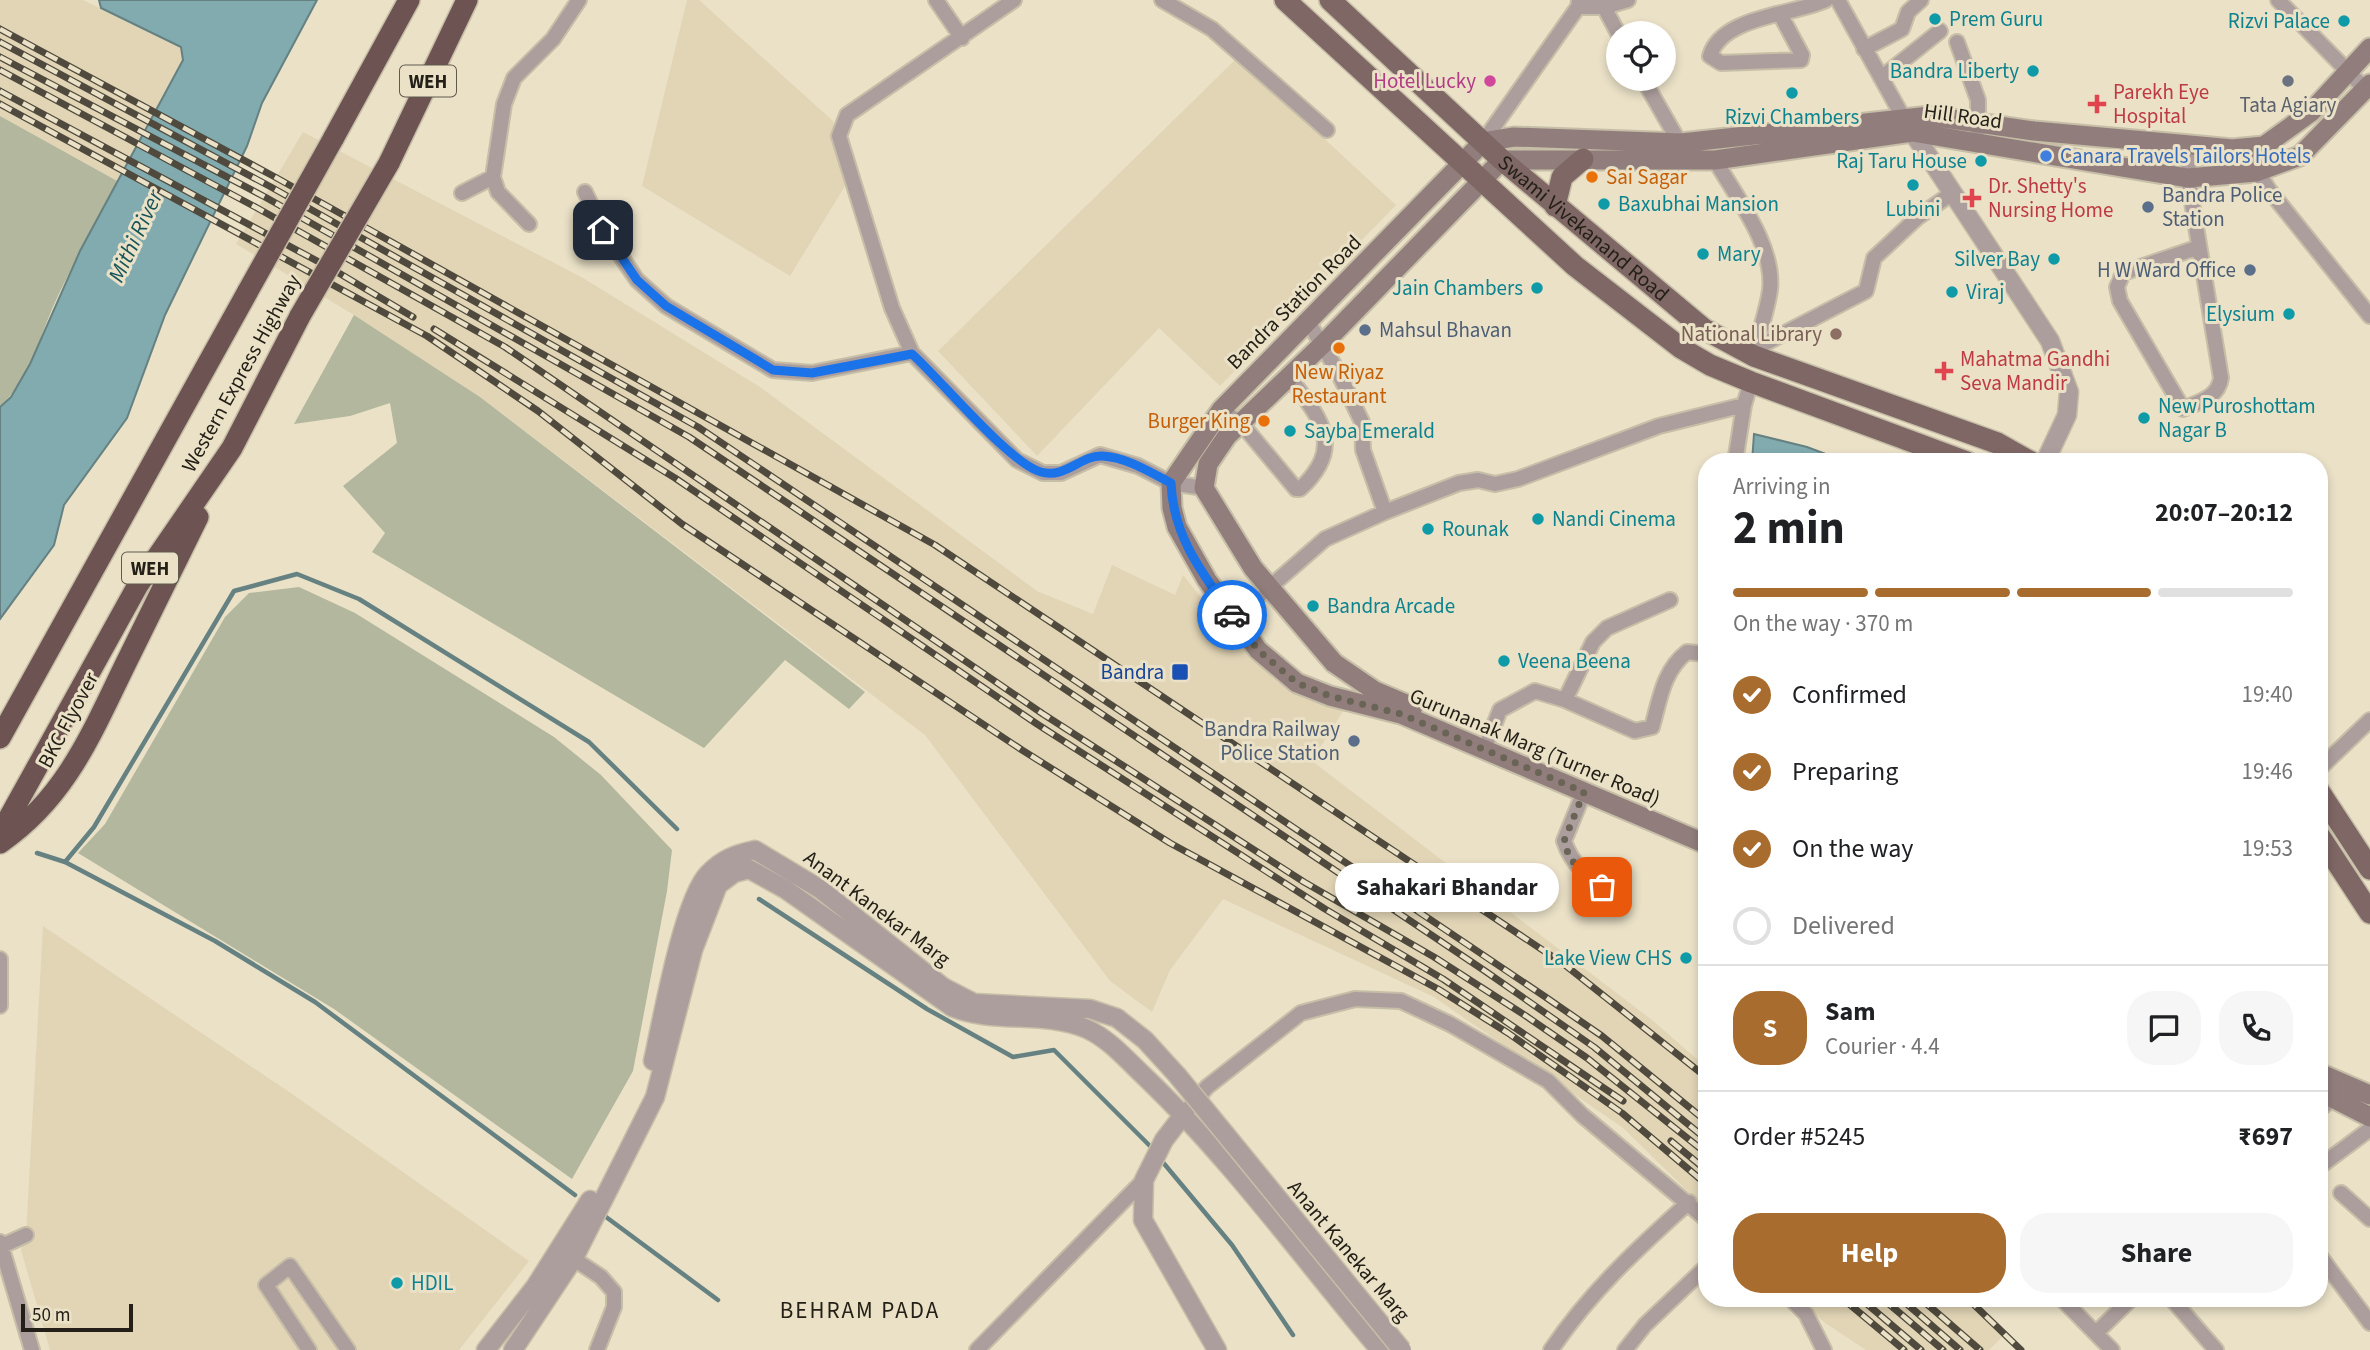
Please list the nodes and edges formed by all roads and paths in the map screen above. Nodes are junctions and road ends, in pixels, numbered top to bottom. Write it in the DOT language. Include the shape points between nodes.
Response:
graph roads {
  1 [pos="409,0"];
  2 [pos="467,0"];
  3 [pos="579,0"];
  4 [pos="936,0"];
  5 [pos="1014,0"];
  6 [pos="1162,0"];
  7 [pos="1285,0"];
  8 [pos="1330,0"];
  9 [pos="1628,0"];
  10 [pos="1826,0"];
  11 [pos="1839,0"];
  12 [pos="1922,0"];
  13 [pos="2278,0"];
  14 [pos="1579,3"];
  15 [pos="1604,8"];
  16 [pos="1780,14"];
  17 [pos="1611,21"];
  18 [pos="1940,31"];
  19 [pos="962,38"];
  20 [pos="1957,42"];
  21 [pos="2370,48"];
  22 [pos="1864,49"];
  23 [pos="1396,61"];
  24 [pos="2348,72"];
  25 [pos="1881,78"];
  26 [pos="1376,83"];
  27 [pos="2367,86"];
  28 [pos="1650,91"];
  29 [pos="1908,125"];
  30 [pos="1327,130"];
  31 [pos="1978,132"];
  32 [pos="1483,142"];
  33 [pos="2190,145"];
  34 [pos="2244,148"];
  35 [pos="1684,151"];
  36 [pos="1583,159"];
  37 [pos="1502,160"];
  38 [pos="1716,160"];
  39 [pos="1462,163"];
  40 [pos="2256,172"];
  41 [pos="493,177"];
  42 [pos="2188,178"];
  43 [pos="1481,180"];
  44 [pos="585,192"];
  45 [pos="462,193"];
  46 [pos="1951,194"];
  47 [pos="1555,206"];
  48 [pos="529,224"];
  49 [pos="2199,247"];
  50 [pos="2370,316"];
  51 [pos="1307,320"];
  52 [pos="1323,344"];
  53 [pos="1755,352"];
  54 [pos="912,354"];
  55 [pos="1289,377"];
  56 [pos="1751,382"];
  57 [pos="1744,405"];
  58 [pos="1221,410"];
  59 [pos="1241,423"];
  60 [pos="232,447"];
  61 [pos="1736,453"];
  62 [pos="1943,453"];
  63 [pos="2015,453"];
  64 [pos="2049,453"];
  65 [pos="1171,483"];
  66 [pos="1203,488"];
  67 [pos="1385,512"];
  68 [pos="1270,587"];
  69 [pos="1670,600"];
  70 [pos="1237,622"];
  71 [pos="1698,653"];
  72 [pos="1565,700"];
  73 [pos="2370,720"];
  74 [pos="6,722"];
  75 [pos="0,738"];
  76 [pos="1489,738"];
  77 [pos="2328,760"];
  78 [pos="1584,792"];
  79 [pos="2328,805"];
  80 [pos="1698,829"];
  81 [pos="0,834"];
  82 [pos="1698,841"];
  83 [pos="0,843"];
  84 [pos="2328,849"];
  85 [pos="2370,869"];
  86 [pos="1619,900"];
  87 [pos="2370,913"];
  88 [pos="0,959"];
  89 [pos="0,1006"];
  90 [pos="2328,1077"];
  91 [pos="2370,1095"];
  92 [pos="2328,1101"];
  93 [pos="1184,1114"];
  94 [pos="2370,1117"];
  95 [pos="2370,1129"];
  96 [pos="630,1138"];
  97 [pos="2328,1160"];
  98 [pos="1144,1180"];
  99 [pos="2341,1194"];
  100 [pos="1689,1202"];
  101 [pos="1698,1211"];
  102 [pos="2370,1219"];
  103 [pos="26,1235"];
  104 [pos="0,1241"];
  105 [pos="0,1247"];
  106 [pos="567,1254"];
  107 [pos="2328,1267"];
  108 [pos="1698,1275"];
  109 [pos="542,1293"];
  110 [pos="1799,1307"];
  111 [pos="2070,1307"];
  112 [pos="2123,1307"];
  113 [pos="2179,1307"];
  114 [pos="2370,1323"];
  115 [pos="2096,1333"];
  116 [pos="32,1350"];
  117 [pos="309,1350"];
  118 [pos="348,1350"];
  119 [pos="486,1350"];
  120 [pos="513,1350"];
  121 [pos="597,1350"];
  122 [pos="977,1350"];
  123 [pos="1217,1350"];
  124 [pos="1380,1350"];
  125 [pos="1402,1350"];
  126 [pos="1551,1350"];
  127 [pos="1625,1350"];
  128 [pos="1824,1350"];
  129 [pos="2112,1350"];
  130 [pos="2216,1350"];
  1 -- 74 [label="highway, Western Express Highway / WEH, bridge"];
  2 -- 60 [label="highway, Western Express Highway / WEH, bridge" via="389,163 300,316"];
  3 -- 41 [label="street" via="553,39 514,78 504,104"];
  4 -- 19 [label="street"];
  5 -- 19 [label="street"];
  6 -- 30 [label="street" via="1213,29"];
  7 -- 26 [label="main road, Swami Vivekanand Road"];
  8 -- 23 [label="main road, Swami Vivekanand Road"];
  9 -- 15 [label="street"];
  10 -- 16 [label="street"];
  11 -- 22 [label="street"];
  12 -- 22 [label="street" via="1908,12 1906,26"];
  13 -- 24 [label="street"];
  14 -- 15 [label="street"];
  14 -- 32 [label="street"];
  15 -- 17 [label="street"];
  16 -- 16 [label="street" via="1801,60 1721,63 1710,56 1716,44 1741,24"];
  18 -- 25 [label="street"];
  19 -- 54 [label="street" via="854,108 839,136 892,307"];
  20 -- 31 [label="street" via="1978,100"];
  21 -- 24 [label="main road, Hill Road"];
  22 -- 25 [label="street"];
  23 -- 26 [label="main road"];
  23 -- 32 [label="main road, Swami Vivekanand Road"];
  24 -- 27 [label="street"];
  24 -- 34 [label="main road, Hill Road" via="2311,112 2264,146"];
  25 -- 29 [label="street"];
  26 -- 39 [label="main road, Swami Vivekanand Road"];
  27 -- 40 [label="main road, Hill Road" via="2300,156"];
  28 -- 35 [label="street"];
  29 -- 31 [label="main road, Hill Road"];
  29 -- 35 [label="main road, Hill Road"];
  29 -- 38 [label="main road, Hill Road"];
  29 -- 46 [label="street"];
  31 -- 33 [label="main road, Hill Road"];
  31 -- 42 [label="main road, Hill Road"];
  32 -- 35 [label="main road, Hill Road" via="1514,137"];
  32 -- 37 [label="main road, Swami Vivekanand Road"];
  32 -- 39 [label="main road, Bandra Station Road"];
  33 -- 34 [label="main road, Hill Road"];
  33 -- 42 [label="street"];
  34 -- 40 [label="street"];
  35 -- 36 [label="main road, Hill Road"];
  35 -- 38 [label="main road, Hill Road"];
  36 -- 37 [label="main road, Hill Road"];
  36 -- 47 [label="main road" via="1562,177"];
  37 -- 43 [label="main road"];
  37 -- 47 [label="main road, Swami Vivekanand Road"];
  38 -- 53 [label="street" via="1761,243 1770,272"];
  39 -- 43 [label="main road, Swami Vivekanand Road"];
  39 -- 51 [label="main road, Bandra Station Road"];
  40 -- 42 [label="main road, Hill Road"];
  40 -- 50 [label="street"];
  41 -- 45 [label="street"];
  41 -- 48 [label="street" via="498,192"];
  42 -- 49 [label="street"];
  43 -- 52 [label="main road"];
  43 -- 56 [label="main road, Swami Vivekanand Road" via="1574,267 1681,348"];
  44 -- 54 [label="street" via="603,230 637,280 666,306 773,370 812,373"];
  46 -- 53 [label="street" via="1874,258 1866,291"];
  46 -- 64 [label="street" via="2050,341 2069,392 2067,415"];
  47 -- 53 [label="main road, Swami Vivekanand Road" via="1704,329"];
  49 -- 49 [label="street" via="2221,378 2210,397 2183,409 2120,301 2117,287 2123,273"];
  51 -- 52 [label="street"];
  51 -- 58 [label="main road, Bandra Station Road"];
  52 -- 55 [label="main road"];
  52 -- 67 [label="street" via="1362,422 1363,450"];
  53 -- 63 [label="main road, Swami Vivekanand Road"];
  54 -- 65 [label="street" via="1017,460 1043,473 1060,473 1100,455 1139,466"];
  55 -- 59 [label="main road"];
  55 -- 59 [label="street" via="1327,436 1315,475 1296,489"];
  56 -- 57 [label="street"];
  56 -- 62 [label="main road, Swami Vivekanand Road"];
  57 -- 61 [label="street"];
  57 -- 67 [label="street" via="1658,426 1518,480 1459,483"];
  58 -- 59 [label="street"];
  58 -- 65 [label="main road, Bandra Station Road"];
  59 -- 66 [label="main road" via="1208,464"];
  60 -- 81 [label="highway, Western Express Highway / WEH" via="138,585"];
  60 -- 83 [label="highway, BKC Flyover" via="64,783 29,823"];
  65 -- 66 [label="street"];
  65 -- 70 [label="main road, Gurunanak Marg (Turner Road)" via="1172,508 1187,548"];
  66 -- 68 [label="main road"];
  67 -- 68 [label="street" via="1325,539"];
  68 -- 70 [label="street"];
  68 -- 76 [label="main road" via="1334,663 1357,681"];
  69 -- 72 [label="street" via="1606,628 1593,642"];
  70 -- 78 [label="main road, Gurunanak Marg (Turner Road)" via="1258,650 1297,683 1401,714"];
  71 -- 72 [label="street" via="1687,652 1674,663 1652,727 1635,731"];
  72 -- 76 [label="street" via="1535,691 1500,710"];
  73 -- 77 [label="street"];
  74 -- 75 [label="highway, Western Express Highway / WEH"];
  76 -- 80 [label="main road"];
  78 -- 82 [label="main road, Gurunanak Marg (Turner Road)"];
  78 -- 86 [label="street" via="1564,841 1577,867"];
  79 -- 85 [label="main road"];
  84 -- 87 [label="main road"];
  88 -- 89 [label="street"];
  90 -- 91 [label="main road"];
  92 -- 94 [label="main road"];
  93 -- 96 [label="street, Anant Kanekar Marg" via="1107,1041 1086,1028 1034,1018 971,1015 952,1007 785,889 748,869 718,885 694,950 655,1097"];
  93 -- 98 [label="street" via="1164,1140"];
  93 -- 100 [label="street" via="1207,1087 1301,1013 1355,999 1401,1001 1548,1081 1582,1115"];
  93 -- 124 [label="street, Anant Kanekar Marg"];
  95 -- 97 [label="street"];
  96 -- 106 [label="street, Anant Kanekar Marg"];
  96 -- 125 [label="street, Anant Kanekar Marg, bridge" via="681,938 702,881 730,855 755,850 820,889 943,987 974,1003 1090,1009 1117,1018 1177,1075"];
  98 -- 122 [label="street"];
  98 -- 123 [label="street" via="1143,1220"];
  99 -- 102 [label="street"];
  100 -- 101 [label="street"];
  100 -- 126 [label="street" via="1613,1271 1574,1315"];
  103 -- 105 [label="street"];
  104 -- 105 [label="street"];
  105 -- 116 [label="street"];
  106 -- 109 [label="street, Anant Kanekar Marg"];
  106 -- 121 [label="street" via="614,1292 614,1307"];
  107 -- 114 [label="street"];
  108 -- 127 [label="street"];
  109 -- 119 [label="street, Anant Kanekar Marg"];
  109 -- 120 [label="street, Anant Kanekar Marg"];
  110 -- 128 [label="street"];
  111 -- 115 [label="street"];
  112 -- 115 [label="street"];
  113 -- 130 [label="street"];
  115 -- 129 [label="street"];
  117 -- 118 [label="street" via="266,1285 290,1266"];
}
